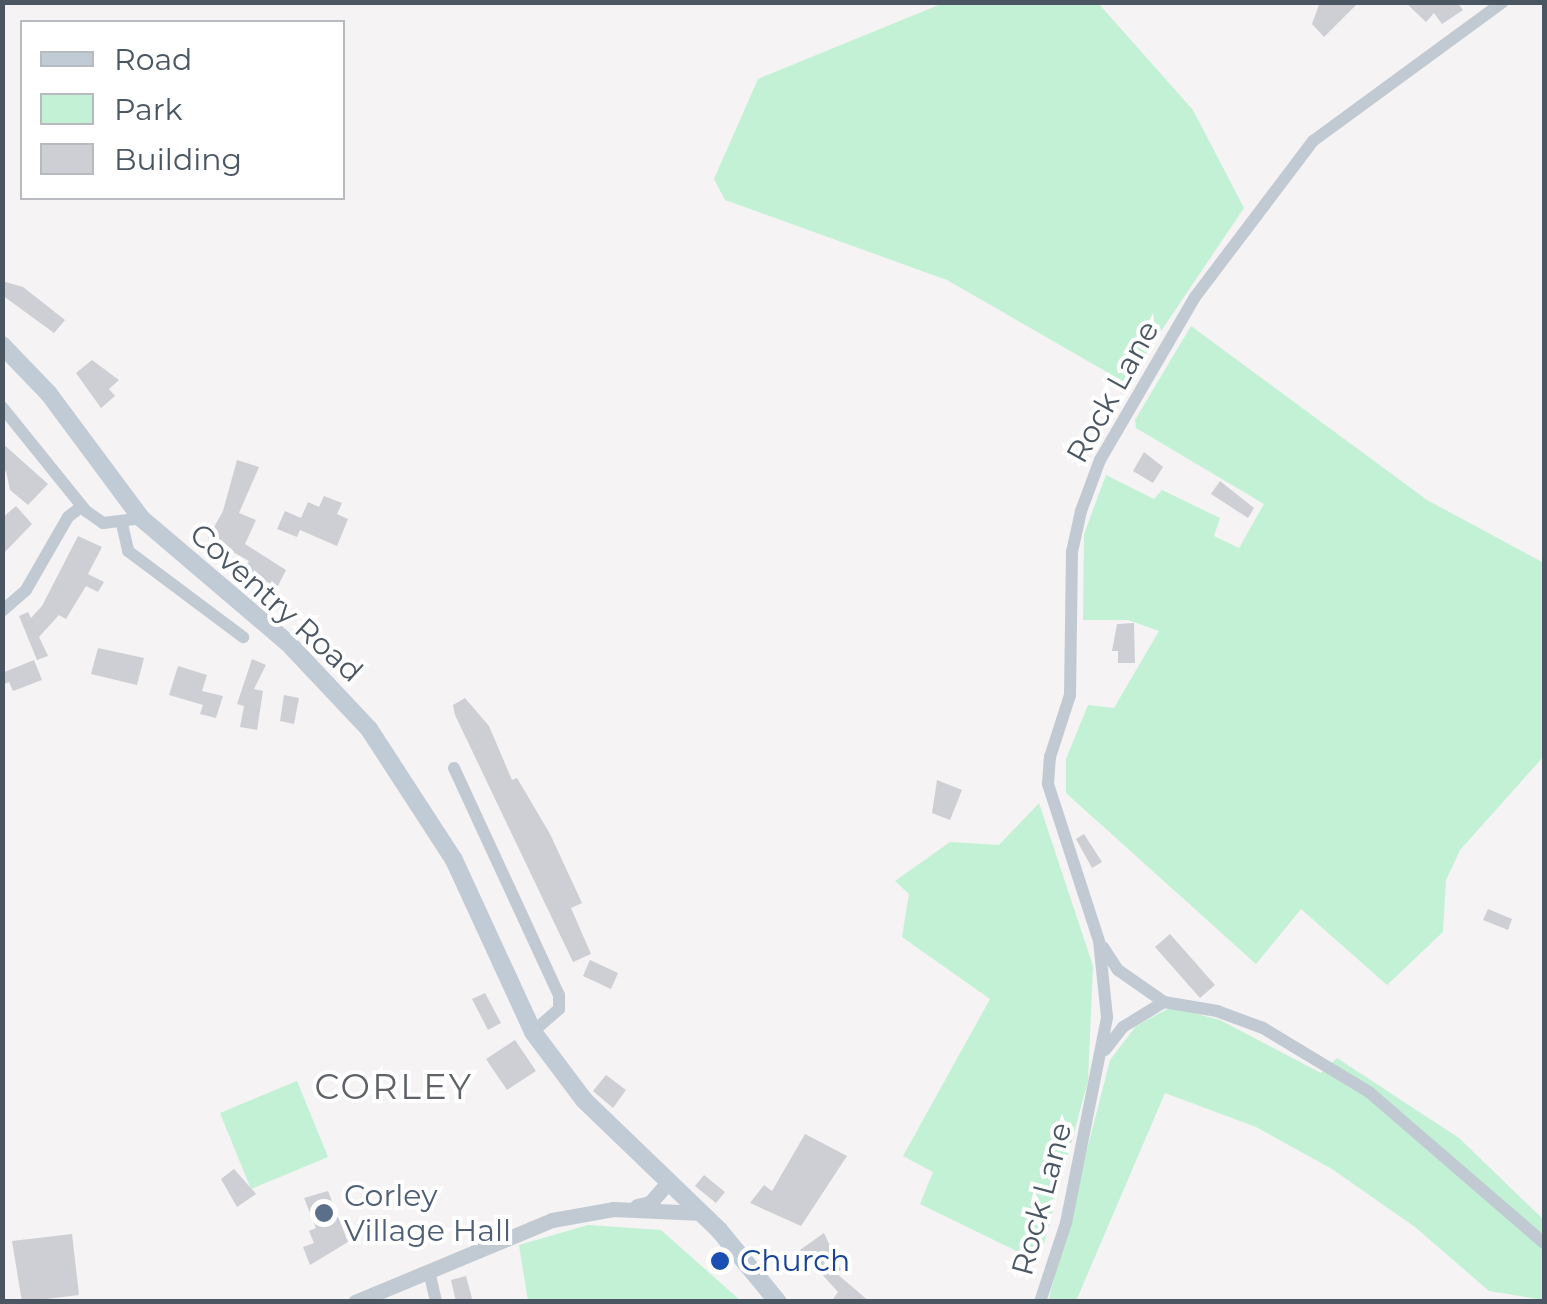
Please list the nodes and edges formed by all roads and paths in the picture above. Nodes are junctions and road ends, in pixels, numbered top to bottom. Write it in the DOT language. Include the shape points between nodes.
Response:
graph roads {
  1 [pos="1503,2"];
  2 [pos="2,346"];
  3 [pos="2,407"];
  4 [pos="82,507"];
  5 [pos="141,518"];
  6 [pos="122,524"];
  7 [pos="2,611"];
  8 [pos="243,637"];
  9 [pos="454,768"];
  10 [pos="1099,941"];
  11 [pos="1164,1002"];
  12 [pos="534,1032"];
  13 [pos="1105,1050"];
  14 [pos="668,1182"];
  15 [pos="613,1209"];
  16 [pos="702,1213"];
  17 [pos="1544,1243"];
  18 [pos="429,1272"];
  19 [pos="355,1302"];
  20 [pos="436,1302"];
  21 [pos="778,1302"];
  22 [pos="1040,1302"];
  1 -- 10 [label="street, Rock Lane" via="1313,141 1195,297 1100,460 1072,552 1074,660 1048,784"];
  2 -- 5 [label="main road, Coventry Road" via="49,394"];
  3 -- 4 [label="street"];
  4 -- 6 [label="street" via="103,522"];
  4 -- 7 [label="street" via="68,517 26,590"];
  5 -- 6 [label="street"];
  5 -- 12 [label="main road, Coventry Road" via="288,643 370,729 447,848"];
  6 -- 8 [label="street" via="128,551"];
  9 -- 12 [label="street" via="560,995 559,1009"];
  10 -- 11 [label="street" via="1118,970"];
  10 -- 13 [label="street, Rock Lane"];
  11 -- 13 [label="street" via="1123,1026"];
  11 -- 17 [label="street" via="1216,1011 1295,1044 1398,1114"];
  12 -- 14 [label="main road, Coventry Road" via="584,1100"];
  13 -- 22 [label="street, Rock Lane" via="1066,1223"];
  14 -- 15 [label="street" via="650,1203"];
  14 -- 16 [label="main road, Coventry Road"];
  15 -- 16 [label="street"];
  15 -- 18 [label="street" via="552,1220"];
  16 -- 21 [label="main road, Coventry Road"];
  18 -- 19 [label="street"];
  18 -- 20 [label="street"];
}
